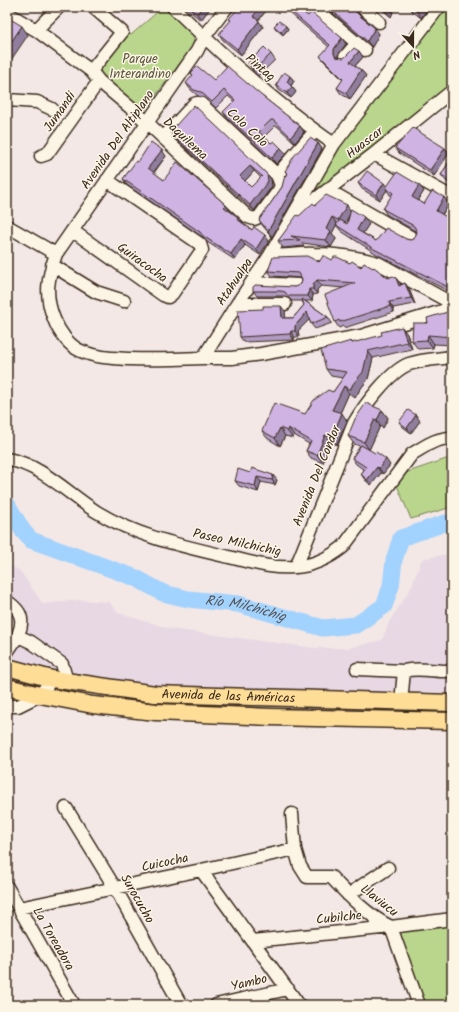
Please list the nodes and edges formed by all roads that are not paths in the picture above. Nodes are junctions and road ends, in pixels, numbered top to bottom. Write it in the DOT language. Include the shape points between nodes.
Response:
graph roads {
  1 [pos="59,7"];
  2 [pos="93,7"];
  3 [pos="173,7"];
  4 [pos="226,7"];
  5 [pos="314,7"];
  6 [pos="362,7"];
  7 [pos="439,7"];
  8 [pos="7,13"];
  9 [pos="379,22"];
  10 [pos="36,30"];
  11 [pos="204,37"];
  12 [pos="345,57"];
  13 [pos="91,71"];
  14 [pos="99,81"];
  15 [pos="452,91"];
  16 [pos="7,100"];
  17 [pos="52,109"];
  18 [pos="147,124"];
  19 [pos="315,131"];
  20 [pos="163,138"];
  21 [pos="334,144"];
  22 [pos="374,154"];
  23 [pos="42,156"];
  24 [pos="277,175"];
  25 [pos="107,180"];
  26 [pos="328,190"];
  27 [pos="452,198"];
  28 [pos="294,216"];
  29 [pos="7,226"];
  30 [pos="73,231"];
  31 [pos="414,239"];
  32 [pos="270,255"];
  33 [pos="54,259"];
  34 [pos="251,283"];
  35 [pos="299,285"];
  36 [pos="124,301"];
  37 [pos="237,304"];
  38 [pos="285,304"];
  39 [pos="452,307"];
  40 [pos="452,357"];
  41 [pos="203,358"];
  42 [pos="452,438"];
  43 [pos="7,459"];
  44 [pos="296,567"];
  45 [pos="7,601"];
  46 [pos="18,636"];
  47 [pos="7,652"];
  48 [pos="7,667"];
  49 [pos="357,669"];
  50 [pos="452,669"];
  51 [pos="404,671"];
  52 [pos="60,680"];
  53 [pos="7,687"];
  54 [pos="40,695"];
  55 [pos="401,702"];
  56 [pos="452,703"];
  57 [pos="7,706"];
  58 [pos="452,721"];
  59 [pos="66,808"];
  60 [pos="292,814"];
  61 [pos="295,849"];
  62 [pos="388,868"];
  63 [pos="201,870"];
  64 [pos="7,887"];
  65 [pos="115,888"];
  66 [pos="348,895"];
  67 [pos="19,908"];
  68 [pos="452,919"];
  69 [pos="391,927"];
  70 [pos="253,940"];
  71 [pos="288,989"];
  72 [pos="74,1005"];
  73 [pos="181,1005"];
  74 [pos="216,1005"];
  75 [pos="299,1005"];
  76 [pos="420,1005"];
  1 -- 10 [label="street"];
  2 -- 13 [label="street" via="122,32"];
  3 -- 11 [label="street, Pintag"];
  4 -- 11 [label="street, Avenida Del Altiplano"];
  5 -- 12 [label="street" via="361,46"];
  6 -- 9 [label="street"];
  7 -- 21 [label="street, Atahualpa"];
  8 -- 10 [label="street, Daquilema"];
  10 -- 13 [label="street, Daquilema"];
  11 -- 18 [label="street, Avenida Del Altiplano"];
  11 -- 19 [label="street, Pintag"];
  13 -- 14 [label="street, Daquilema"];
  14 -- 18 [label="street, Daquilema"];
  14 -- 23 [label="street, Jumandi" via="47,154"];
  15 -- 22 [label="street, Huascar"];
  16 -- 17 [label="street" via="38,102"];
  18 -- 20 [label="street, Daquilema"];
  18 -- 25 [label="street, Avenida Del Altiplano"];
  19 -- 21 [label="street, Pintag"];
  19 -- 24 [label="street"];
  20 -- 24 [label="street, Colo Colo" via="197,102"];
  20 -- 24 [label="street, Daquilema" via="248,217 254,219 259,217 281,185"];
  21 -- 28 [label="street, Atahualpa"];
  22 -- 26 [label="street, Huascar"];
  22 -- 27 [label="street"];
  25 -- 30 [label="street, Avenida Del Altiplano"];
  25 -- 30 [label="street, Guiracocha" via="200,244 202,250 168,297"];
  26 -- 28 [label="street, Huascar"];
  26 -- 31 [label="street"];
  28 -- 32 [label="street, Atahualpa"];
  29 -- 33 [label="street"];
  30 -- 33 [label="street"];
  32 -- 34 [label="street, Atahualpa"];
  32 -- 39 [label="street" via="313,254 366,260 444,299"];
  33 -- 36 [label="street" via="96,292"];
  33 -- 41 [label="street" via="48,285 50,309 57,327 66,340 80,351 106,358"];
  34 -- 35 [label="street"];
  34 -- 37 [label="street, Atahualpa"];
  37 -- 38 [label="street"];
  37 -- 41 [label="street, Atahualpa"];
  39 -- 41 [label="street" via="361,336 261,354"];
  40 -- 44 [label="street, Avenida Del Condor" via="408,364 396,371 360,412"];
  42 -- 44 [label="street, Paseo Milchichig" via="441,438 412,454 343,547 319,562"];
  43 -- 44 [label="street, Paseo Milchichig" via="19,461 40,472 96,512 147,536 278,568"];
  45 -- 46 [label="street" via="20,614"];
  46 -- 47 [label="street"];
  46 -- 52 [label="street" via="62,664"];
  48 -- 52 [label="main road, Avenida de las Américas"];
  49 -- 51 [label="street"];
  50 -- 51 [label="street"];
  51 -- 55 [label="street"];
  52 -- 54 [label="street"];
  52 -- 55 [label="main road, Avenida de las Américas" via="155,694"];
  53 -- 54 [label="main road, Avenida de las Américas"];
  54 -- 57 [label="street" via="18,706"];
  54 -- 58 [label="main road, Avenida de las Américas" via="93,706 156,712"];
  55 -- 56 [label="main road, Avenida de las Américas"];
  59 -- 65 [label="street, Surocucho"];
  60 -- 61 [label="street, Llaviucu"];
  61 -- 63 [label="street"];
  61 -- 66 [label="street, Llaviucu" via="300,866 307,877 331,877"];
  62 -- 66 [label="street"];
  63 -- 65 [label="street, Cuicocha"];
  63 -- 70 [label="street, Cuicocha"];
  64 -- 67 [label="street, La Toreadora"];
  65 -- 67 [label="street, Cuicocha"];
  65 -- 73 [label="street, Surocucho"];
  66 -- 69 [label="street, Llaviucu" via="376,919"];
  67 -- 72 [label="street, La Toreadora"];
  68 -- 69 [label="street, Cubilche"];
  69 -- 70 [label="street, Cubilche"];
  69 -- 76 [label="street, Llaviucu"];
  70 -- 71 [label="street, Cuicocha"];
  71 -- 74 [label="street, Yambo"];
  71 -- 75 [label="street, Cuicocha"];
}
